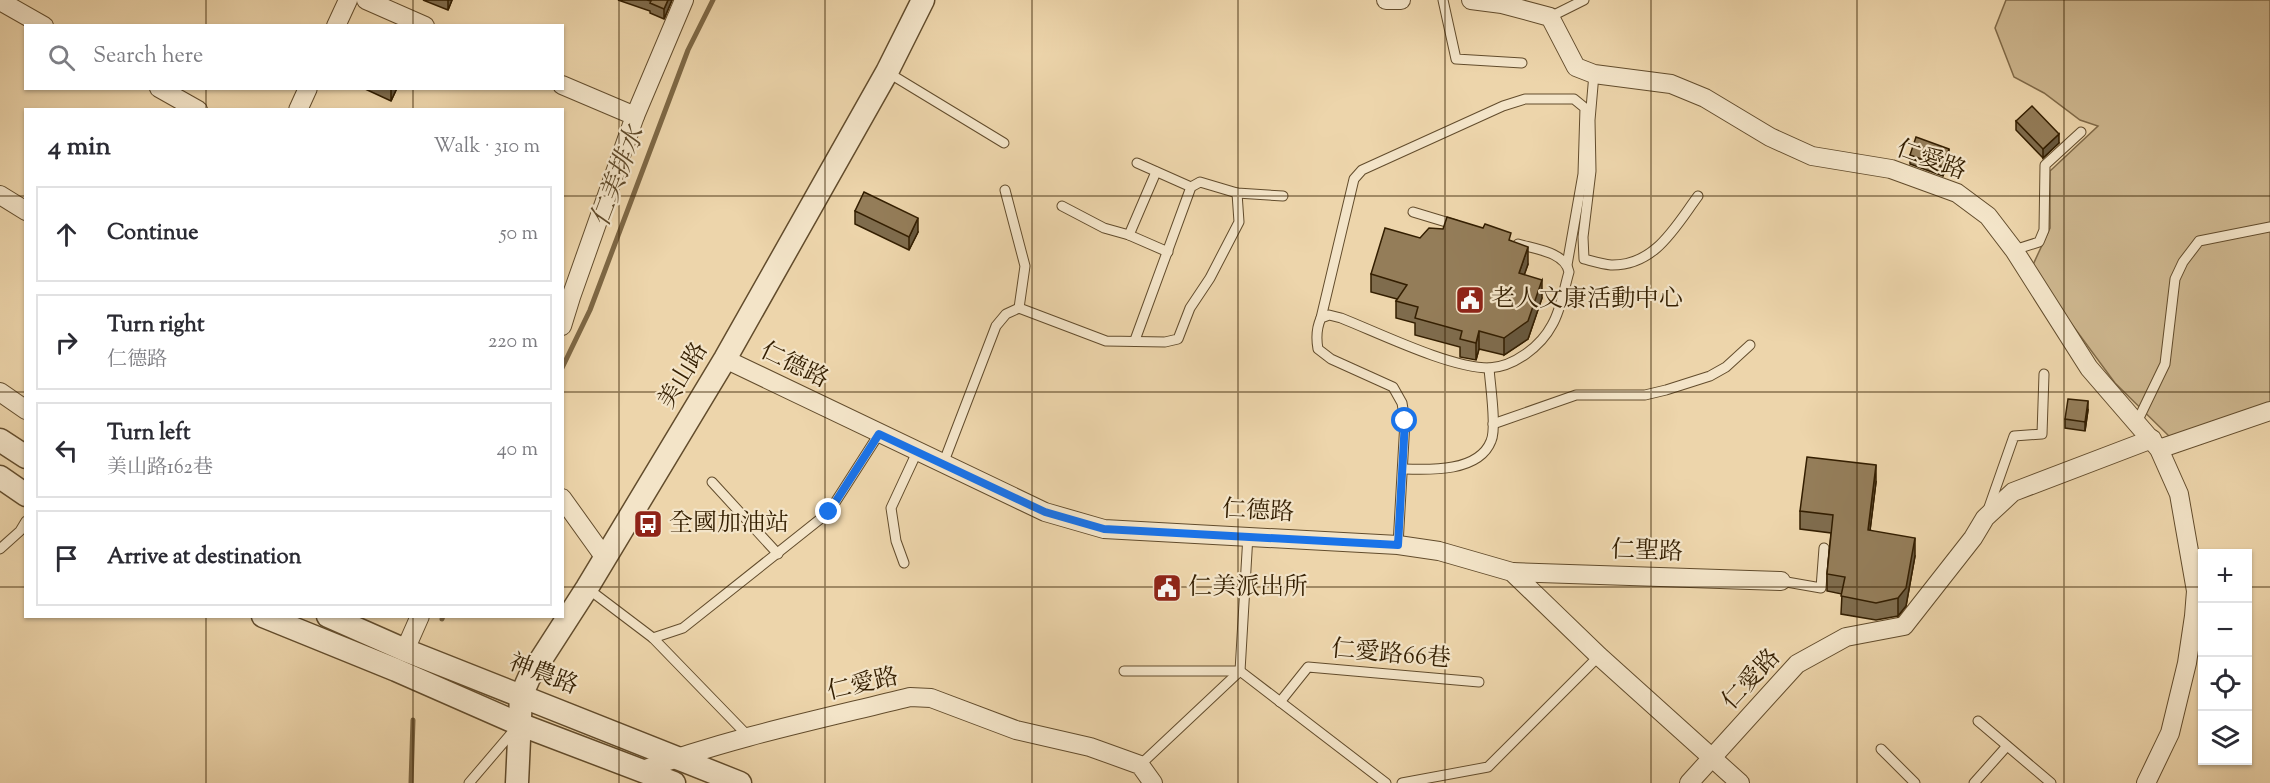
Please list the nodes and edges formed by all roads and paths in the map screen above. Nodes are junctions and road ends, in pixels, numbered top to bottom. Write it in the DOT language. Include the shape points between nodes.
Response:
graph roads {
  1 [pos="348,0"];
  2 [pos="366,0"];
  3 [pos="684,0"];
  4 [pos="923,0"];
  5 [pos="1386,0"];
  6 [pos="1401,0"];
  7 [pos="1443,0"];
  8 [pos="1471,0"];
  9 [pos="1584,0"];
  10 [pos="2,3"];
  11 [pos="1550,17"];
  12 [pos="40,24"];
  13 [pos="337,24"];
  14 [pos="420,24"];
  15 [pos="1522,63"];
  16 [pos="887,72"];
  17 [pos="1594,74"];
  18 [pos="564,86"];
  19 [pos="163,90"];
  20 [pos="307,90"];
  21 [pos="194,108"];
  22 [pos="299,108"];
  23 [pos="635,116"];
  24 [pos="2081,132"];
  25 [pos="1004,143"];
  26 [pos="1137,163"];
  27 [pos="1156,172"];
  28 [pos="1191,187"];
  29 [pos="1005,190"];
  30 [pos="1237,193"];
  31 [pos="0,195"];
  32 [pos="1283,196"];
  33 [pos="1698,196"];
  34 [pos="1062,206"];
  35 [pos="24,210"];
  36 [pos="1413,212"];
  37 [pos="2270,227"];
  38 [pos="1469,229"];
  39 [pos="1129,235"];
  40 [pos="1503,240"];
  41 [pos="2014,249"];
  42 [pos="1168,252"];
  43 [pos="1567,265"];
  44 [pos="567,294"];
  45 [pos="1019,308"];
  46 [pos="564,313"];
  47 [pos="1321,318"];
  48 [pos="1135,340"];
  49 [pos="1750,345"];
  50 [pos="725,359"];
  51 [pos="1489,368"];
  52 [pos="2044,374"];
  53 [pos="0,392"];
  54 [pos="24,409"];
  55 [pos="2270,411"];
  56 [pos="2137,422"];
  57 [pos="1493,424"];
  58 [pos="879,434"];
  59 [pos="0,440"];
  60 [pos="2155,444"];
  61 [pos="918,452"];
  62 [pos="24,456"];
  63 [pos="943,464"];
  64 [pos="1404,469"];
  65 [pos="0,477"];
  66 [pos="712,482"];
  67 [pos="24,494"];
  68 [pos="564,501"];
  69 [pos="1985,518"];
  70 [pos="24,524"];
  71 [pos="1248,536"];
  72 [pos="1398,545"];
  73 [pos="1824,548"];
  74 [pos="0,549"];
  75 [pos="778,554"];
  76 [pos="605,558"];
  77 [pos="904,563"];
  78 [pos="1512,572"];
  79 [pos="1781,580"];
  80 [pos="587,588"];
  81 [pos="268,618"];
  82 [pos="333,618"];
  83 [pos="419,618"];
  84 [pos="653,638"];
  85 [pos="405,650"];
  86 [pos="1599,656"];
  87 [pos="1124,671"];
  88 [pos="1240,671"];
  89 [pos="1479,682"];
  90 [pos="521,696"];
  91 [pos="1280,702"];
  92 [pos="1978,721"];
  93 [pos="519,723"];
  94 [pos="749,737"];
  95 [pos="2007,746"];
  96 [pos="1881,749"];
  97 [pos="678,757"];
  98 [pos="1713,759"];
  99 [pos="1140,765"];
  100 [pos="643,770"];
  101 [pos="469,783"];
  102 [pos="517,783"];
  103 [pos="674,783"];
  104 [pos="740,783"];
  105 [pos="1153,783"];
  106 [pos="1386,783"];
  107 [pos="1402,783"];
  108 [pos="1689,783"];
  109 [pos="1740,783"];
  110 [pos="1915,783"];
  111 [pos="1974,783"];
  112 [pos="2051,783"];
  113 [pos="2146,783"];
  1 -- 13 [label="street"];
  2 -- 14 [label="street"];
  3 -- 23 [label="street"];
  4 -- 16 [label="street, 美山路"];
  5 -- 6 [label="street"];
  7 -- 15 [label="lane" via="1456,59"];
  8 -- 11 [label="street"];
  9 -- 11 [label="lane"];
  10 -- 12 [label="street"];
  11 -- 17 [label="street" via="1576,67"];
  16 -- 25 [label="lane"];
  16 -- 50 [label="street, 美山路"];
  17 -- 33 [label="lane" via="1584,259 1611,265 1647,257"];
  17 -- 41 [label="street, 仁愛路" via="1671,84 1812,156 1891,169 1957,193 1988,216"];
  18 -- 23 [label="street"];
  19 -- 21 [label="street"];
  20 -- 22 [label="street"];
  23 -- 44 [label="street"];
  24 -- 41 [label="lane" via="2045,165 2044,230 2039,242"];
  26 -- 27 [label="lane"];
  27 -- 28 [label="lane"];
  27 -- 39 [label="lane"];
  28 -- 30 [label="lane" via="1200,182"];
  28 -- 42 [label="lane"];
  29 -- 45 [label="lane" via="1025,266"];
  30 -- 32 [label="lane"];
  30 -- 48 [label="lane" via="1239,222 1210,279 1190,308 1178,339"];
  31 -- 35 [label="street"];
  34 -- 39 [label="lane" via="1104,228"];
  36 -- 38 [label="lane"];
  37 -- 56 [label="lane" via="2199,241 2182,262 2175,279 2165,364"];
  39 -- 42 [label="lane"];
  40 -- 43 [label="lane" via="1559,257"];
  41 -- 56 [label="street, 仁愛路" via="2090,368"];
  42 -- 48 [label="lane"];
  43 -- 47 [label="lane" via="1582,174 1585,108 1574,99 1525,99 1362,170 1354,179"];
  43 -- 51 [label="lane" via="1569,272 1553,325 1534,347 1507,365"];
  44 -- 46 [label="street"];
  45 -- 48 [label="lane" via="1106,341"];
  45 -- 63 [label="lane" via="1006,314 996,326"];
  47 -- 51 [label="lane" via="1341,318 1443,358"];
  47 -- 64 [label="lane" via="1317,326 1318,349 1331,359 1394,387 1405,421"];
  49 -- 57 [label="lane" via="1726,367 1688,383 1645,395 1576,395"];
  50 -- 58 [label="street, 仁德路"];
  50 -- 76 [label="street, 美山路"];
  51 -- 57 [label="lane"];
  52 -- 69 [label="lane" via="2042,434 2014,436"];
  53 -- 54 [label="street"];
  55 -- 60 [label="street"];
  56 -- 60 [label="street, 仁愛路"];
  57 -- 64 [label="lane" via="1492,441 1469,462 1440,470"];
  58 -- 61 [label="street, 仁德路"];
  58 -- 75 [label="lane" via="829,512"];
  59 -- 62 [label="street"];
  60 -- 69 [label="street, 仁愛路" via="2013,492"];
  60 -- 113 [label="street, 仁愛路" via="2179,494 2196,591 2187,663 2170,733"];
  61 -- 63 [label="street, 仁德路"];
  61 -- 77 [label="lane" via="891,508"];
  63 -- 71 [label="street, 仁德路" via="1045,512 1104,529"];
  64 -- 72 [label="lane"];
  65 -- 67 [label="street"];
  66 -- 75 [label="lane"];
  68 -- 76 [label="street"];
  69 -- 98 [label="street, 仁愛路" via="1904,626 1846,637 1797,664"];
  70 -- 74 [label="lane"];
  71 -- 72 [label="street, 仁德路"];
  71 -- 88 [label="lane"];
  72 -- 78 [label="street, 仁德路" via="1448,553"];
  73 -- 79 [label="lane" via="1821,588"];
  75 -- 84 [label="lane" via="683,628"];
  76 -- 80 [label="street, 美山路"];
  78 -- 79 [label="street, 仁聖路"];
  78 -- 86 [label="street, 仁德路"];
  80 -- 84 [label="lane"];
  80 -- 90 [label="street, 美山路"];
  81 -- 93 [label="street"];
  82 -- 85 [label="street, 神農路"];
  83 -- 85 [label="street"];
  84 -- 94 [label="lane"];
  85 -- 90 [label="street, 神農路"];
  86 -- 98 [label="street, 仁德路"];
  86 -- 107 [label="lane" via="1488,767"];
  87 -- 88 [label="lane"];
  88 -- 91 [label="lane"];
  88 -- 99 [label="lane"];
  89 -- 91 [label="lane, 仁愛路66巷" via="1308,668"];
  90 -- 93 [label="street, 美山路"];
  90 -- 97 [label="street, 神農路"];
  91 -- 106 [label="lane"];
  92 -- 95 [label="lane"];
  93 -- 100 [label="street"];
  93 -- 101 [label="lane"];
  93 -- 102 [label="street, 美山路"];
  94 -- 97 [label="street, 仁愛路"];
  94 -- 99 [label="street, 仁愛路" via="910,697 931,698 1016,730 1090,747"];
  95 -- 111 [label="lane"];
  95 -- 112 [label="lane"];
  96 -- 110 [label="lane"];
  97 -- 100 [label="street, 仁愛路"];
  97 -- 104 [label="street, 神農路"];
  98 -- 108 [label="street, 仁愛路"];
  98 -- 109 [label="street, 仁德路"];
  99 -- 105 [label="street"];
  100 -- 103 [label="street"];
}
